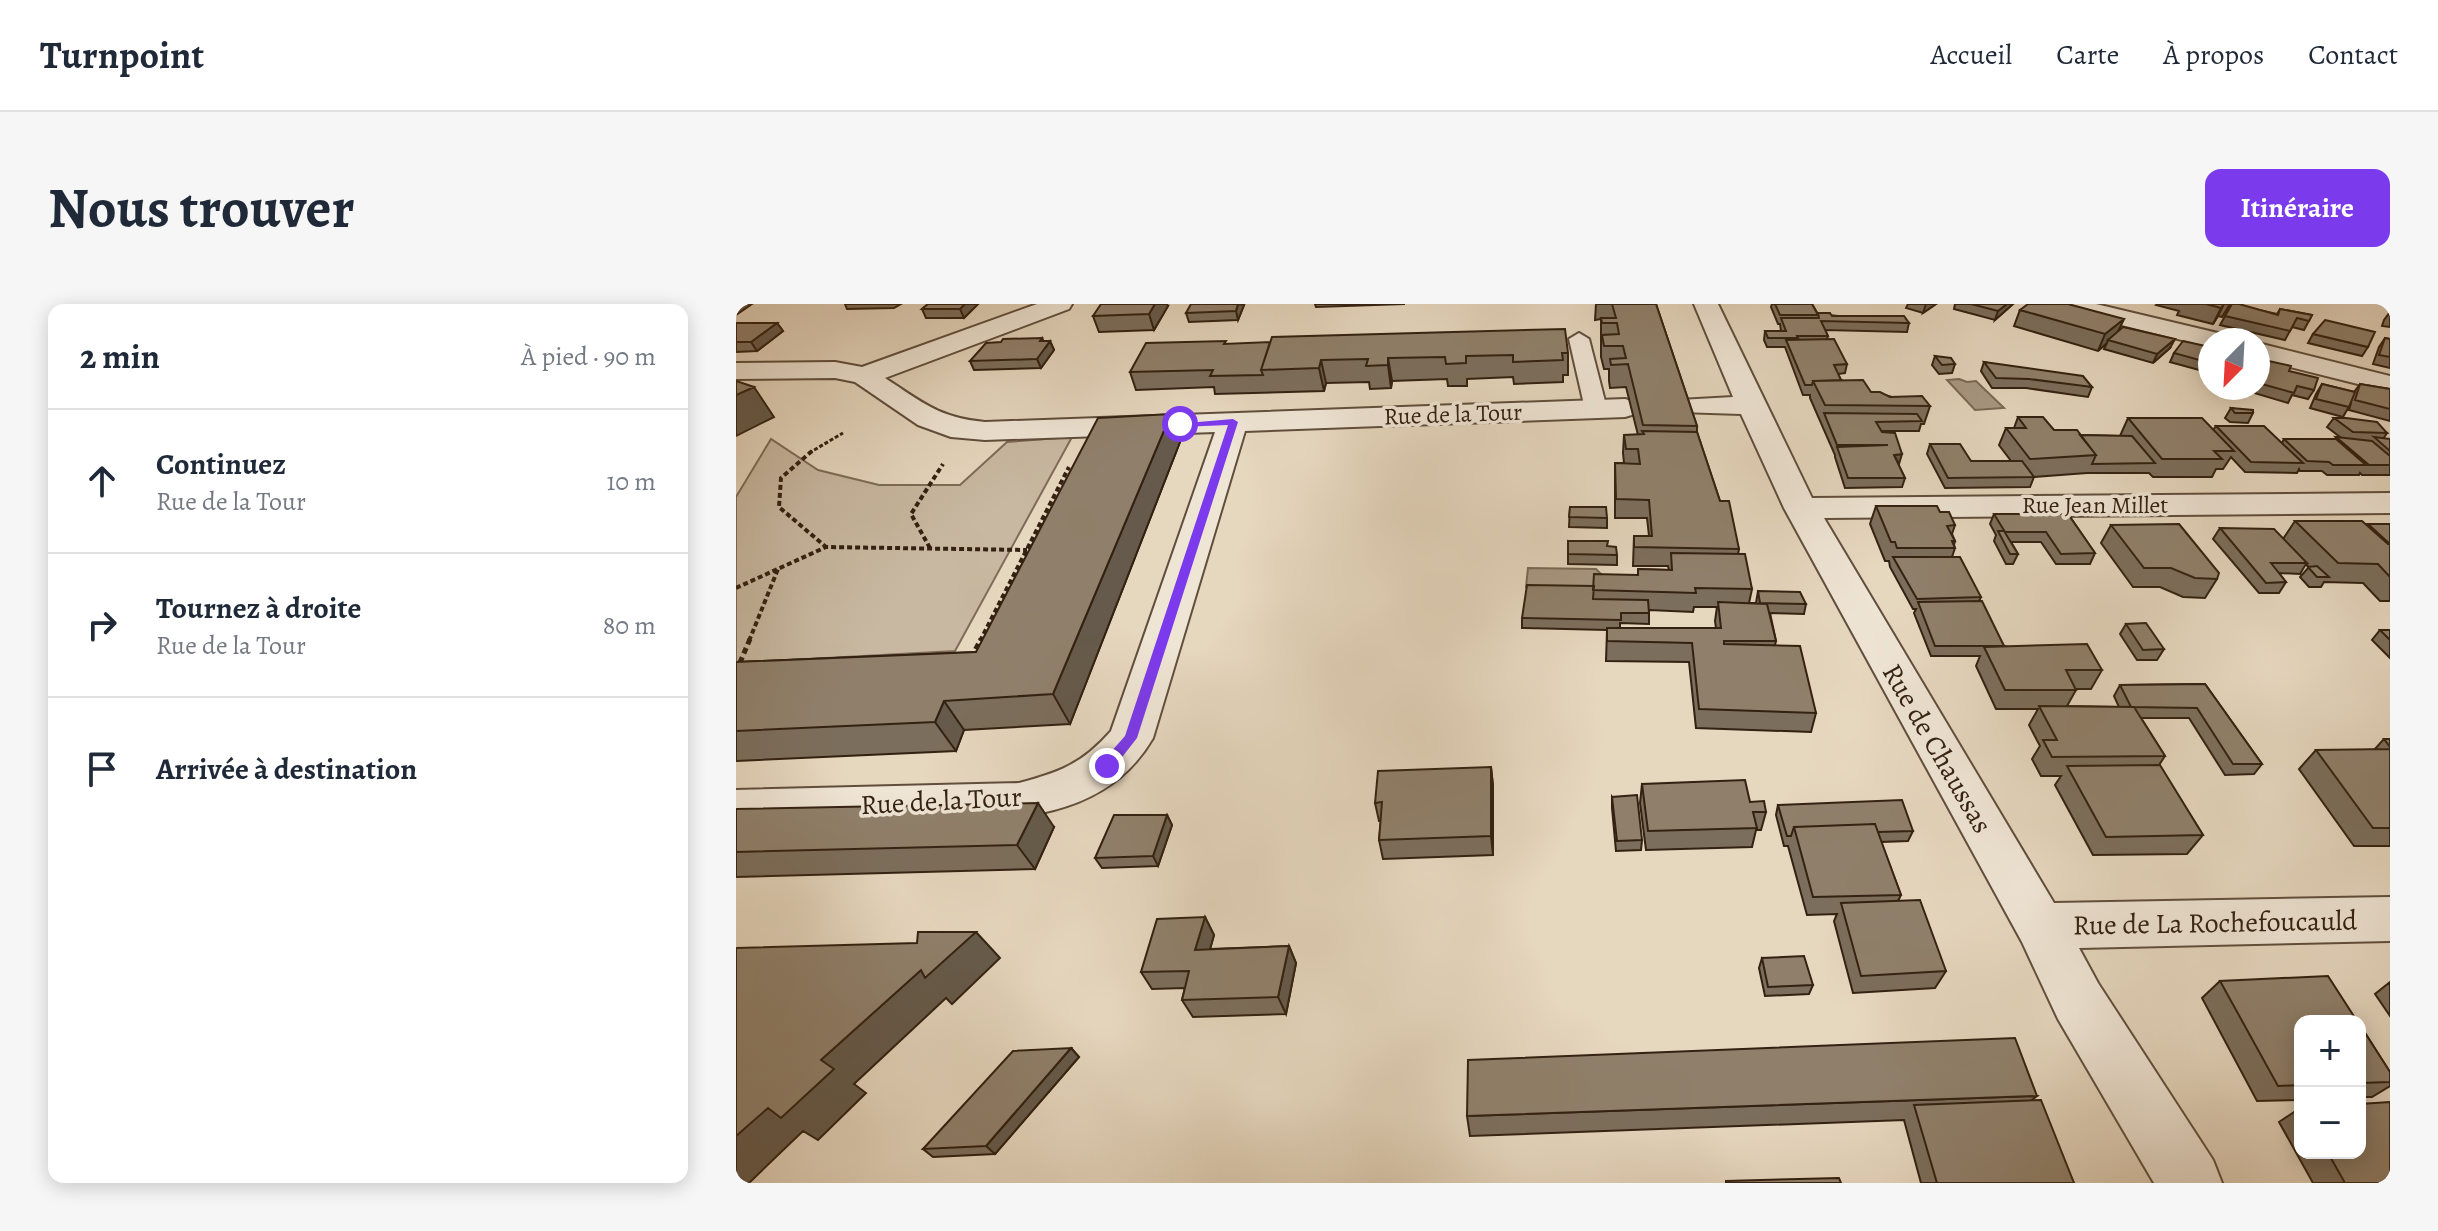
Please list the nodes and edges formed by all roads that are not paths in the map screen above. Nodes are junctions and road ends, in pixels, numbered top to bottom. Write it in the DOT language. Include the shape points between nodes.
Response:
graph roads {
  1 [pos="1060,304"];
  2 [pos="1706,304"];
  3 [pos="2066,304"];
  4 [pos="2198,336"];
  5 [pos="1579,339"];
  6 [pos="2270,354"];
  7 [pos="736,371"];
  8 [pos="864,376"];
  9 [pos="2390,384"];
  10 [pos="1752,405"];
  11 [pos="1689,406"];
  12 [pos="1625,408"];
  13 [pos="1596,409"];
  14 [pos="1233,422"];
  15 [pos="2390,503"];
  16 [pos="1801,508"];
  17 [pos="736,808"];
  18 [pos="2390,919"];
  19 [pos="2040,926"];
  20 [pos="2190,1183"];
  1 -- 8 [label="street"];
  2 -- 10 [label="street, Rue de Chaussas"];
  3 -- 4 [label="street"];
  5 -- 13 [label="lane"];
  6 -- 9 [label="street"];
  7 -- 8 [label="street, Rue de la Tour" via="835,370"];
  8 -- 14 [label="street, Rue de la Tour" via="928,419 951,428"];
  10 -- 11 [label="street"];
  10 -- 16 [label="street, Rue de Chaussas"];
  12 -- 13 [label="street, Rue de la Tour"];
  13 -- 14 [label="street, Rue de la Tour"];
  14 -- 17 [label="street, Rue de la Tour" via="1131,738 1107,766 1073,786 1019,801"];
  15 -- 16 [label="street, Rue Jean Millet"];
  16 -- 19 [label="street, Rue de Chaussas"];
  18 -- 19 [label="street, Rue de La Rochefoucauld"];
  19 -- 20 [label="street, Rue de Chaussas" via="2078,1001"];
}
